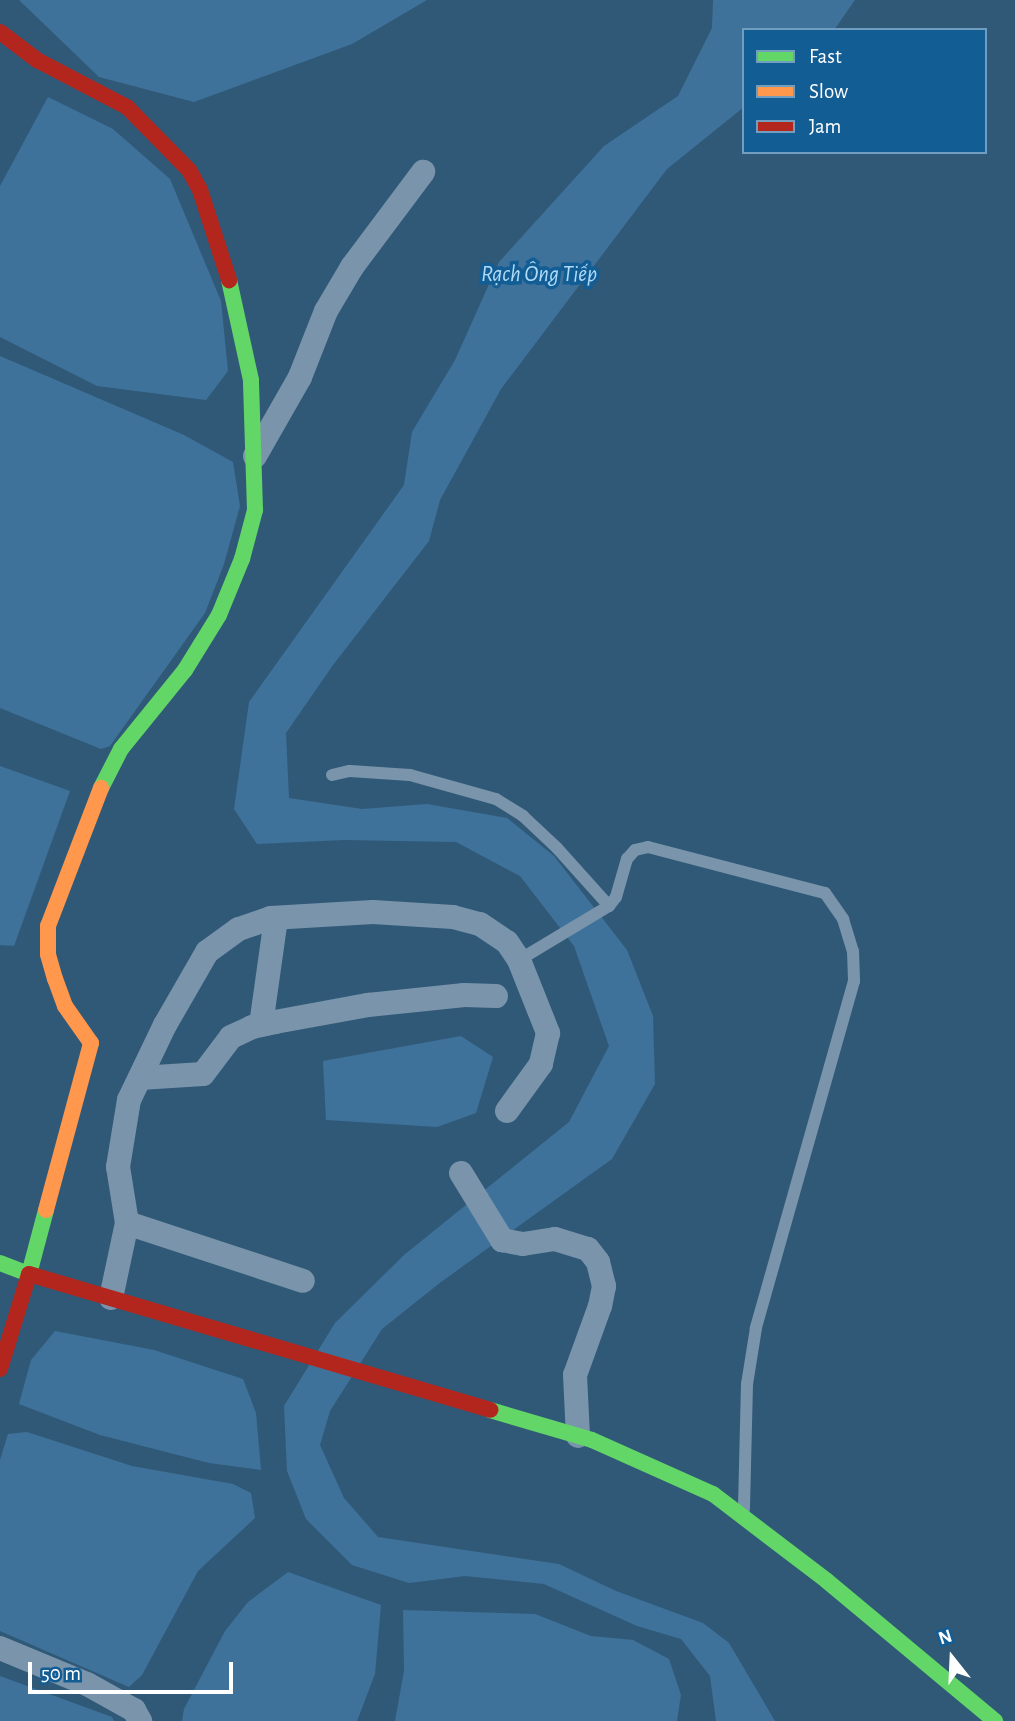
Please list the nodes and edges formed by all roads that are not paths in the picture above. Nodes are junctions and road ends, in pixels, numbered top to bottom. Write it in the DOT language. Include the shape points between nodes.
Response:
graph roads {
  1 [pos="0,32"];
  2 [pos="423,172"];
  3 [pos="256,456"];
  4 [pos="331,775"];
  5 [pos="605,909"];
  6 [pos="276,918"];
  7 [pos="519,960"];
  8 [pos="496,996"];
  9 [pos="261,1025"];
  10 [pos="140,1078"];
  11 [pos="507,1111"];
  12 [pos="466,1182"];
  13 [pos="127,1223"];
  14 [pos="0,1263"];
  15 [pos="29,1274"];
  16 [pos="303,1281"];
  17 [pos="111,1298"];
  18 [pos="0,1369"];
  19 [pos="578,1436"];
  20 [pos="744,1517"];
  21 [pos="0,1648"];
  22 [pos="140,1721"];
  23 [pos="995,1721"];
  1 -- 3 [label="street" via="37,60 127,107 189,170 200,190 232,289 251,380"];
  2 -- 3 [label="street" via="352,267 326,311 300,377"];
  3 -- 15 [label="street" via="255,510 242,559 219,615 185,670 121,749 101,788 48,926 48,954 55,979 65,1006 91,1043"];
  4 -- 5 [label="lane" via="350,771 410,775 496,799 549,840"];
  5 -- 7 [label="lane"];
  5 -- 20 [label="lane" via="616,897 627,859 635,850 648,847 825,893 843,919 853,951 855,981 756,1328 747,1384"];
  6 -- 7 [label="street" via="373,912 453,917 480,924 507,942"];
  6 -- 9 [label="street"];
  6 -- 10 [label="street" via="239,929 207,952"];
  7 -- 11 [label="street" via="548,1032 541,1064"];
  8 -- 9 [label="street" via="368,1005"];
  9 -- 10 [label="street" via="231,1037 204,1074"];
  10 -- 13 [label="street" via="130,1100 118,1167"];
  12 -- 19 [label="street" via="502,1240 523,1244 555,1239 588,1249 597,1262 604,1286 575,1375"];
  13 -- 16 [label="street"];
  13 -- 17 [label="street"];
  14 -- 15 [label="street"];
  15 -- 17 [label="street"];
  15 -- 18 [label="street"];
  17 -- 19 [label="street"];
  19 -- 20 [label="street" via="713,1494"];
  20 -- 23 [label="street"];
  21 -- 22 [label="street" via="87,1684 134,1710"];
}
